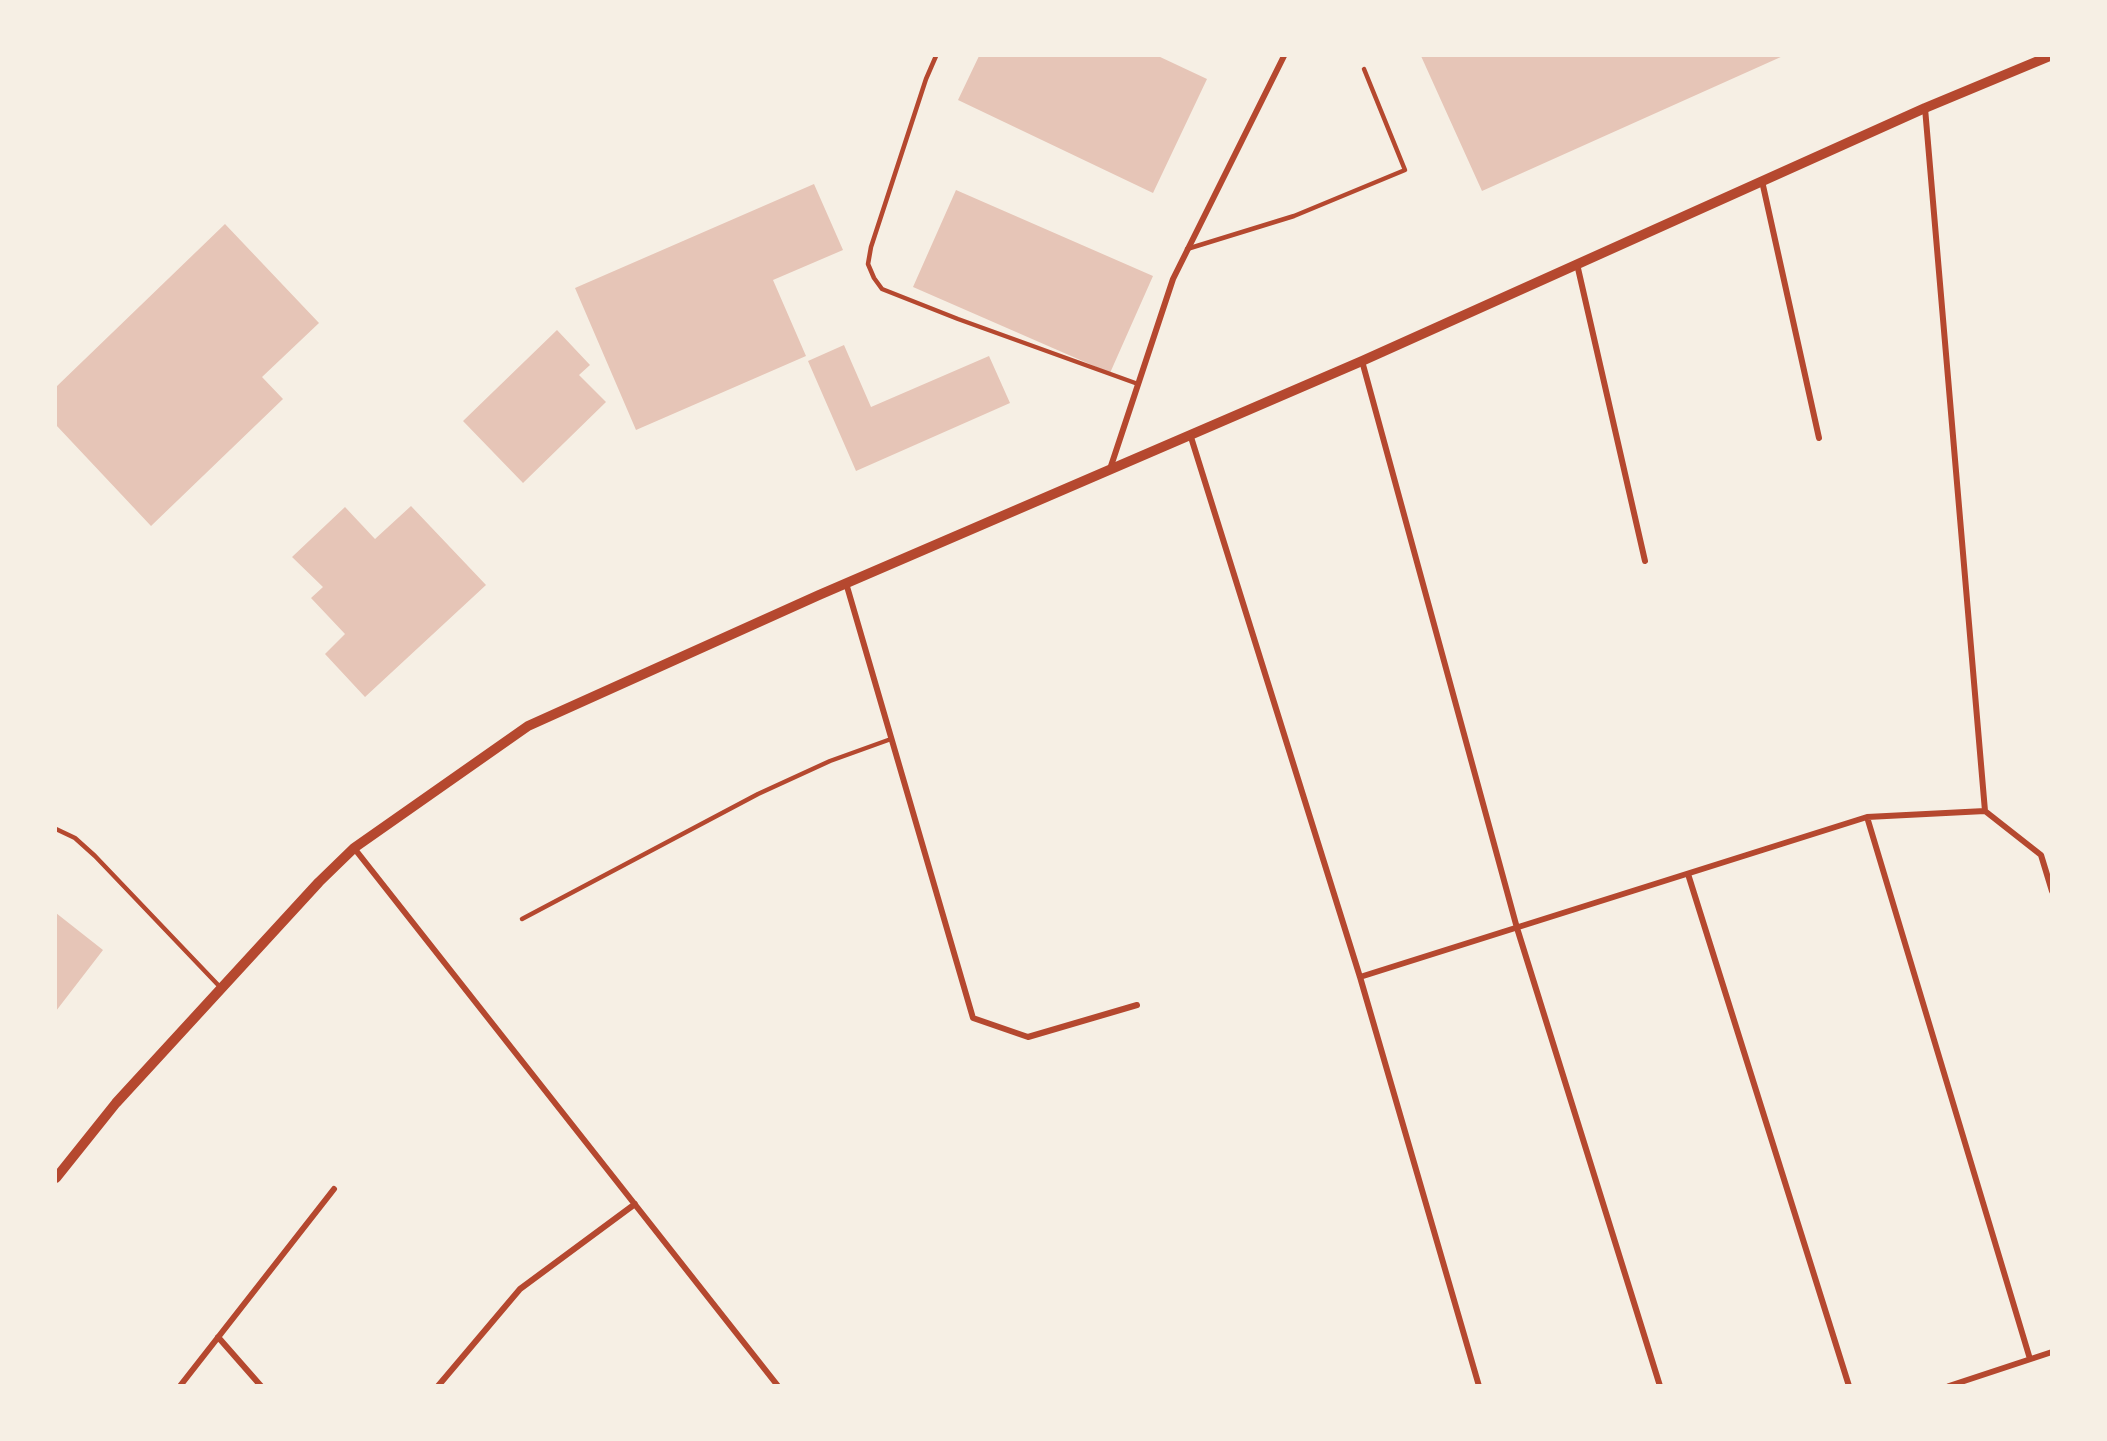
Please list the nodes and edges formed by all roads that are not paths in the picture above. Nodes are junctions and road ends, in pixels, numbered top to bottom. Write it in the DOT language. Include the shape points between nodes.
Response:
graph roads {
  1 [pos="936,56"];
  2 [pos="1284,56"];
  3 [pos="2050,56"];
  4 [pos="1364,69"];
  5 [pos="1925,108"];
  6 [pos="1762,181"];
  7 [pos="1187,249"];
  8 [pos="1577,264"];
  9 [pos="1362,361"];
  10 [pos="1138,384"];
  11 [pos="1190,434"];
  12 [pos="1819,438"];
  13 [pos="1110,469"];
  14 [pos="1645,561"];
  15 [pos="846,583"];
  16 [pos="891,739"];
  17 [pos="1985,811"];
  18 [pos="1868,817"];
  19 [pos="56,830"];
  20 [pos="354,848"];
  21 [pos="1688,873"];
  22 [pos="2052,891"];
  23 [pos="522,919"];
  24 [pos="1517,928"];
  25 [pos="1360,977"];
  26 [pos="221,988"];
  27 [pos="1137,1005"];
  28 [pos="56,1178"];
  29 [pos="334,1189"];
  30 [pos="635,1204"];
  31 [pos="218,1337"];
  32 [pos="2052,1352"];
  33 [pos="2030,1359"];
  34 [pos="180,1386"];
  35 [pos="261,1386"];
  36 [pos="438,1386"];
  37 [pos="778,1386"];
  38 [pos="1479,1386"];
  39 [pos="1660,1386"];
  40 [pos="1849,1386"];
  41 [pos="1949,1386"];
  1 -- 10 [label="lane" via="871,247 868,264 874,278 882,290"];
  2 -- 7 [label="street"];
  3 -- 5 [label="street"];
  4 -- 7 [label="lane" via="1405,170 1294,216"];
  5 -- 6 [label="street"];
  5 -- 17 [label="street"];
  6 -- 8 [label="street"];
  6 -- 12 [label="street"];
  7 -- 10 [label="street"];
  8 -- 9 [label="street"];
  8 -- 14 [label="street"];
  9 -- 11 [label="street"];
  9 -- 24 [label="street"];
  10 -- 13 [label="street"];
  11 -- 13 [label="street"];
  11 -- 25 [label="street"];
  13 -- 15 [label="street"];
  15 -- 16 [label="street"];
  15 -- 20 [label="street" via="528,726"];
  16 -- 23 [label="lane" via="758,794"];
  16 -- 27 [label="street" via="973,1018 1028,1037"];
  17 -- 18 [label="street"];
  17 -- 22 [label="street" via="2041,855"];
  18 -- 21 [label="street"];
  18 -- 33 [label="street"];
  19 -- 26 [label="lane" via="75,838 95,856"];
  20 -- 26 [label="street"];
  20 -- 30 [label="street"];
  21 -- 24 [label="street"];
  21 -- 40 [label="street"];
  24 -- 25 [label="street"];
  24 -- 39 [label="street"];
  25 -- 38 [label="street"];
  26 -- 28 [label="street" via="116,1103"];
  29 -- 31 [label="street"];
  30 -- 36 [label="street" via="520,1289"];
  30 -- 37 [label="street"];
  31 -- 34 [label="street"];
  31 -- 35 [label="street"];
  32 -- 33 [label="street"];
  33 -- 41 [label="street"];
}
